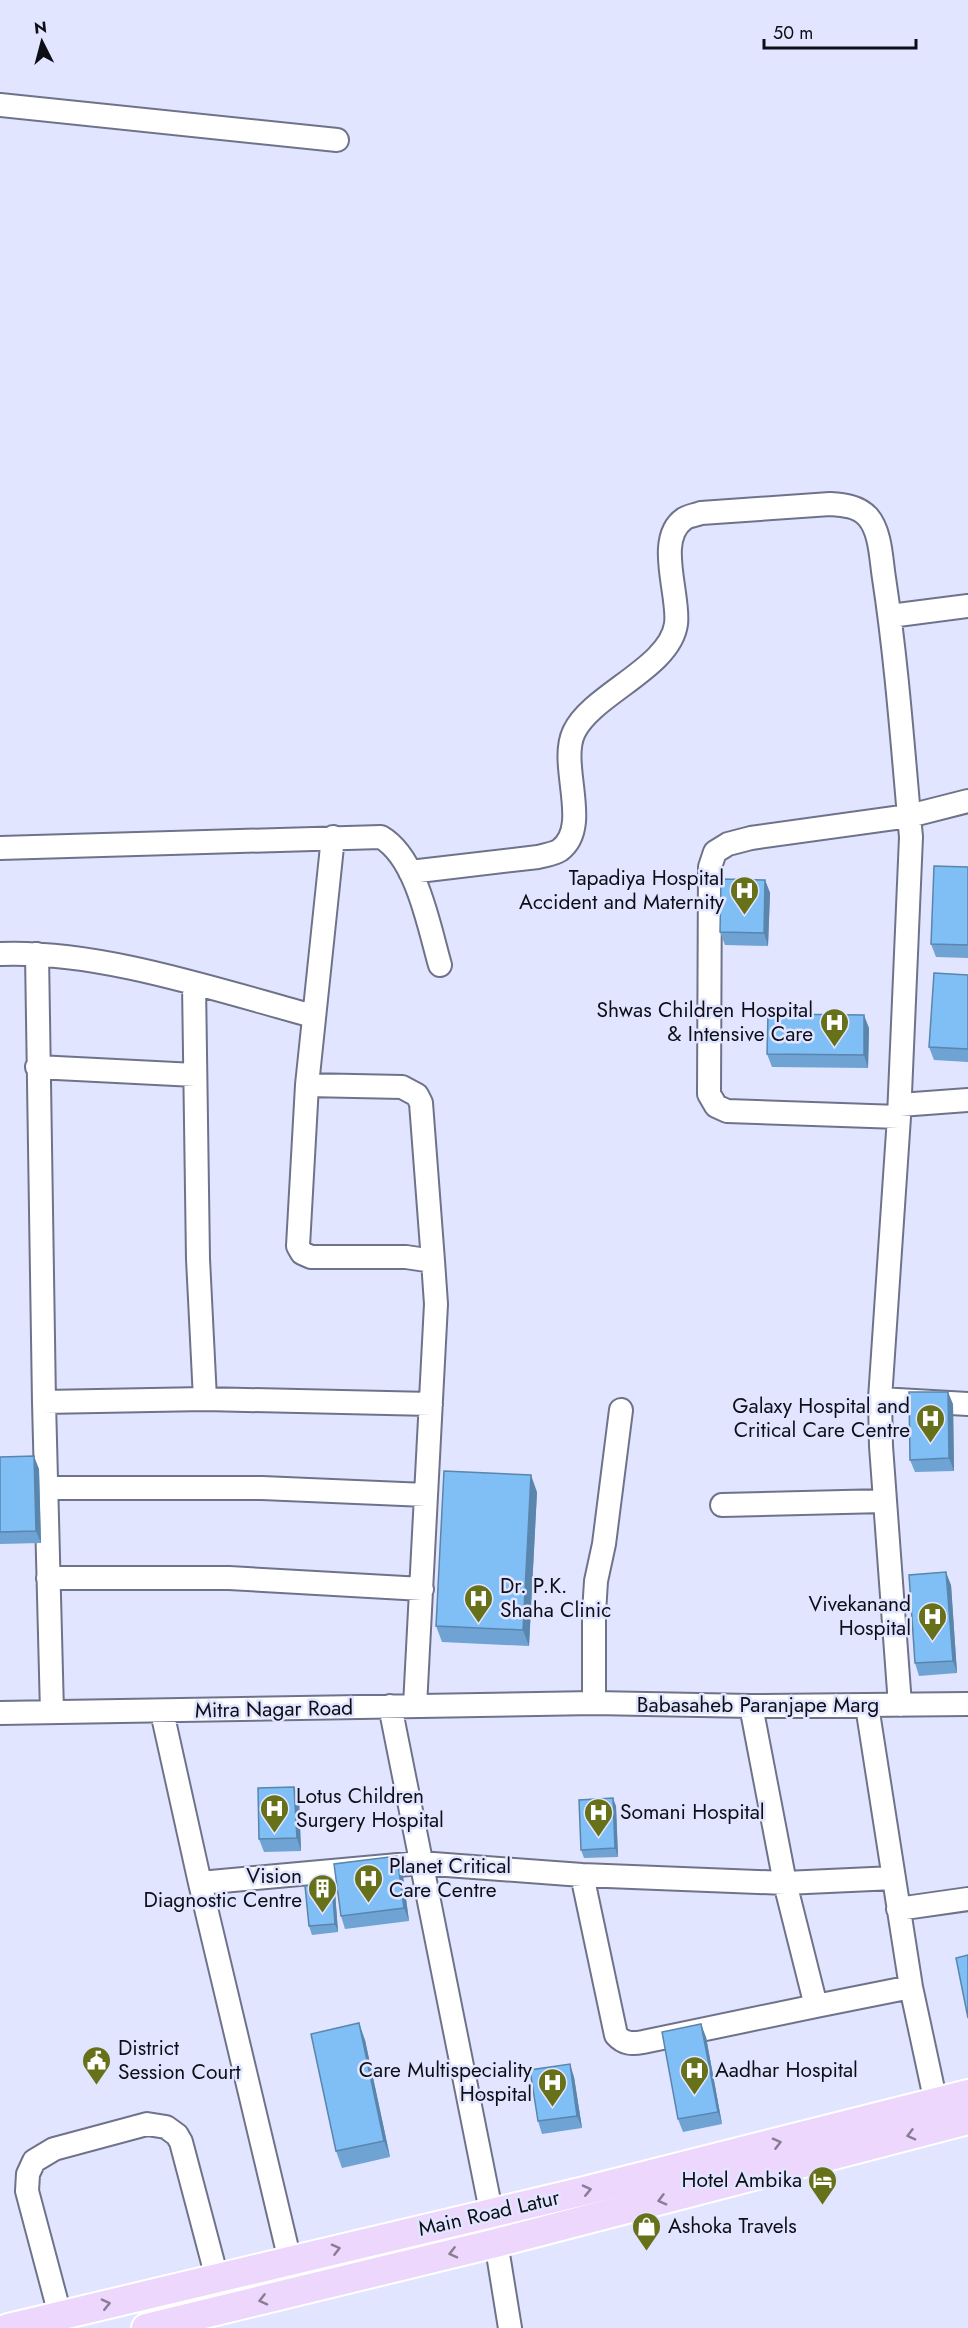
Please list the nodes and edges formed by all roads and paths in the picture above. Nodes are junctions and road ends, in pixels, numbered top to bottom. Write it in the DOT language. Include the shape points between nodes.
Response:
graph roads {
  1 [pos="0,105"];
  2 [pos="336,140"];
  3 [pos="968,606"];
  4 [pos="890,615"];
  5 [pos="968,801"];
  6 [pos="909,816"];
  7 [pos="333,837"];
  8 [pos="0,848"];
  9 [pos="410,872"];
  10 [pos="0,954"];
  11 [pos="37,954"];
  12 [pos="440,965"];
  13 [pos="194,984"];
  14 [pos="313,1016"];
  15 [pos="37,1066"];
  16 [pos="195,1075"];
  17 [pos="307,1085"];
  18 [pos="968,1100"];
  19 [pos="899,1111"];
  20 [pos="433,1261"];
  21 [pos="205,1399"];
  22 [pos="880,1399"];
  23 [pos="44,1402"];
  24 [pos="431,1404"];
  25 [pos="968,1404"];
  26 [pos="621,1410"];
  27 [pos="46,1488"];
  28 [pos="426,1495"];
  29 [pos="884,1501"];
  30 [pos="722,1505"];
  31 [pos="48,1578"];
  32 [pos="422,1589"];
  33 [pos="594,1703"];
  34 [pos="548,1704"];
  35 [pos="968,1704"];
  36 [pos="390,1706"];
  37 [pos="415,1706"];
  38 [pos="751,1706"];
  39 [pos="867,1706"];
  40 [pos="900,1706"];
  41 [pos="52,1712"];
  42 [pos="162,1712"];
  43 [pos="0,1713"];
  44 [pos="420,1863"];
  45 [pos="582,1875"];
  46 [pos="894,1878"];
  47 [pos="200,1883"];
  48 [pos="785,1883"];
  49 [pos="968,1899"];
  50 [pos="898,1909"];
  51 [pos="911,1987"];
  52 [pos="816,2007"];
  53 [pos="968,2094"];
  54 [pos="936,2103"];
  55 [pos="968,2120"];
  56 [pos="491,2211"];
  57 [pos="496,2243"];
  58 [pos="290,2261"];
  59 [pos="218,2278"];
  60 [pos="60,2315"];
  61 [pos="214,2320"];
  62 [pos="8,2328"];
  63 [pos="146,2328"];
  64 [pos="510,2328"];
  1 -- 2 [label="street"];
  3 -- 4 [label="street"];
  4 -- 6 [label="street"];
  4 -- 9 [label="street" via="875,529 868,516 851,506 701,513 685,518 671,538 676,624 671,639 660,654 579,722 571,739 571,839 558,851 538,857"];
  5 -- 6 [label="street"];
  6 -- 19 [label="street"];
  6 -- 19 [label="street" via="751,838 715,852 710,867 709,1094 716,1106 727,1111"];
  7 -- 8 [label="street"];
  7 -- 9 [label="street" via="381,837 400,852"];
  7 -- 14 [label="street"];
  9 -- 12 [label="street"];
  10 -- 11 [label="street"];
  11 -- 13 [label="street" via="111,964"];
  11 -- 15 [label="street"];
  13 -- 14 [label="street"];
  13 -- 16 [label="street"];
  14 -- 17 [label="street"];
  15 -- 16 [label="street"];
  15 -- 23 [label="street"];
  16 -- 21 [label="street"];
  17 -- 20 [label="street" via="402,1087 417,1095 421,1103"];
  17 -- 20 [label="street" via="297,1237 302,1253 311,1257 406,1257"];
  18 -- 19 [label="street"];
  19 -- 22 [label="street"];
  20 -- 24 [label="street" via="436,1304"];
  21 -- 23 [label="street"];
  21 -- 24 [label="street"];
  22 -- 25 [label="street"];
  22 -- 29 [label="street"];
  23 -- 27 [label="street"];
  24 -- 28 [label="street"];
  26 -- 33 [label="street" via="596,1581"];
  27 -- 28 [label="street" via="262,1488"];
  27 -- 31 [label="street"];
  28 -- 32 [label="street"];
  29 -- 30 [label="street"];
  29 -- 40 [label="street"];
  31 -- 32 [label="street" via="229,1578"];
  31 -- 41 [label="street"];
  32 -- 37 [label="street"];
  33 -- 34 [label="street, Babasaheb Paranjape Marg"];
  33 -- 38 [label="street, Babasaheb Paranjape Marg"];
  34 -- 37 [label="street, Mitra Nagar Road"];
  35 -- 40 [label="street, Babasaheb Paranjape Marg"];
  36 -- 37 [label="street, Mitra Nagar Road"];
  36 -- 42 [label="street, Mitra Nagar Road"];
  36 -- 44 [label="street"];
  38 -- 39 [label="street, Babasaheb Paranjape Marg"];
  38 -- 48 [label="street"];
  39 -- 40 [label="street, Babasaheb Paranjape Marg"];
  39 -- 46 [label="street"];
  41 -- 42 [label="street, Mitra Nagar Road"];
  41 -- 43 [label="street, Mitra Nagar Road"];
  42 -- 47 [label="street"];
  44 -- 45 [label="street"];
  44 -- 47 [label="street"];
  44 -- 56 [label="street"];
  45 -- 48 [label="street"];
  45 -- 52 [label="street" via="616,2035 621,2041 643,2042"];
  46 -- 48 [label="street"];
  46 -- 50 [label="street"];
  47 -- 58 [label="street"];
  48 -- 52 [label="street"];
  49 -- 50 [label="street"];
  50 -- 51 [label="street"];
  51 -- 52 [label="street"];
  51 -- 54 [label="street"];
  53 -- 54 [label="main road, Main Road Latur"];
  56 -- 54 [label="main road, Main Road Latur, one-way"];
  55 -- 57 [label="main road, Main Road Latur, one-way"];
  56 -- 57 [label="street"];
  58 -- 56 [label="main road, Main Road Latur, one-way"];
  57 -- 61 [label="main road, Main Road Latur, one-way"];
  57 -- 64 [label="street"];
  58 -- 59 [label="main road, Main Road Latur"];
  60 -- 59 [label="main road, Main Road Latur, one-way"];
  59 -- 60 [label="street" via="181,2142 166,2127 147,2124 54,2149 34,2161 28,2174 27,2191"];
  60 -- 62 [label="main road, Main Road Latur"];
  61 -- 63 [label="main road, Main Road Latur"];
}
